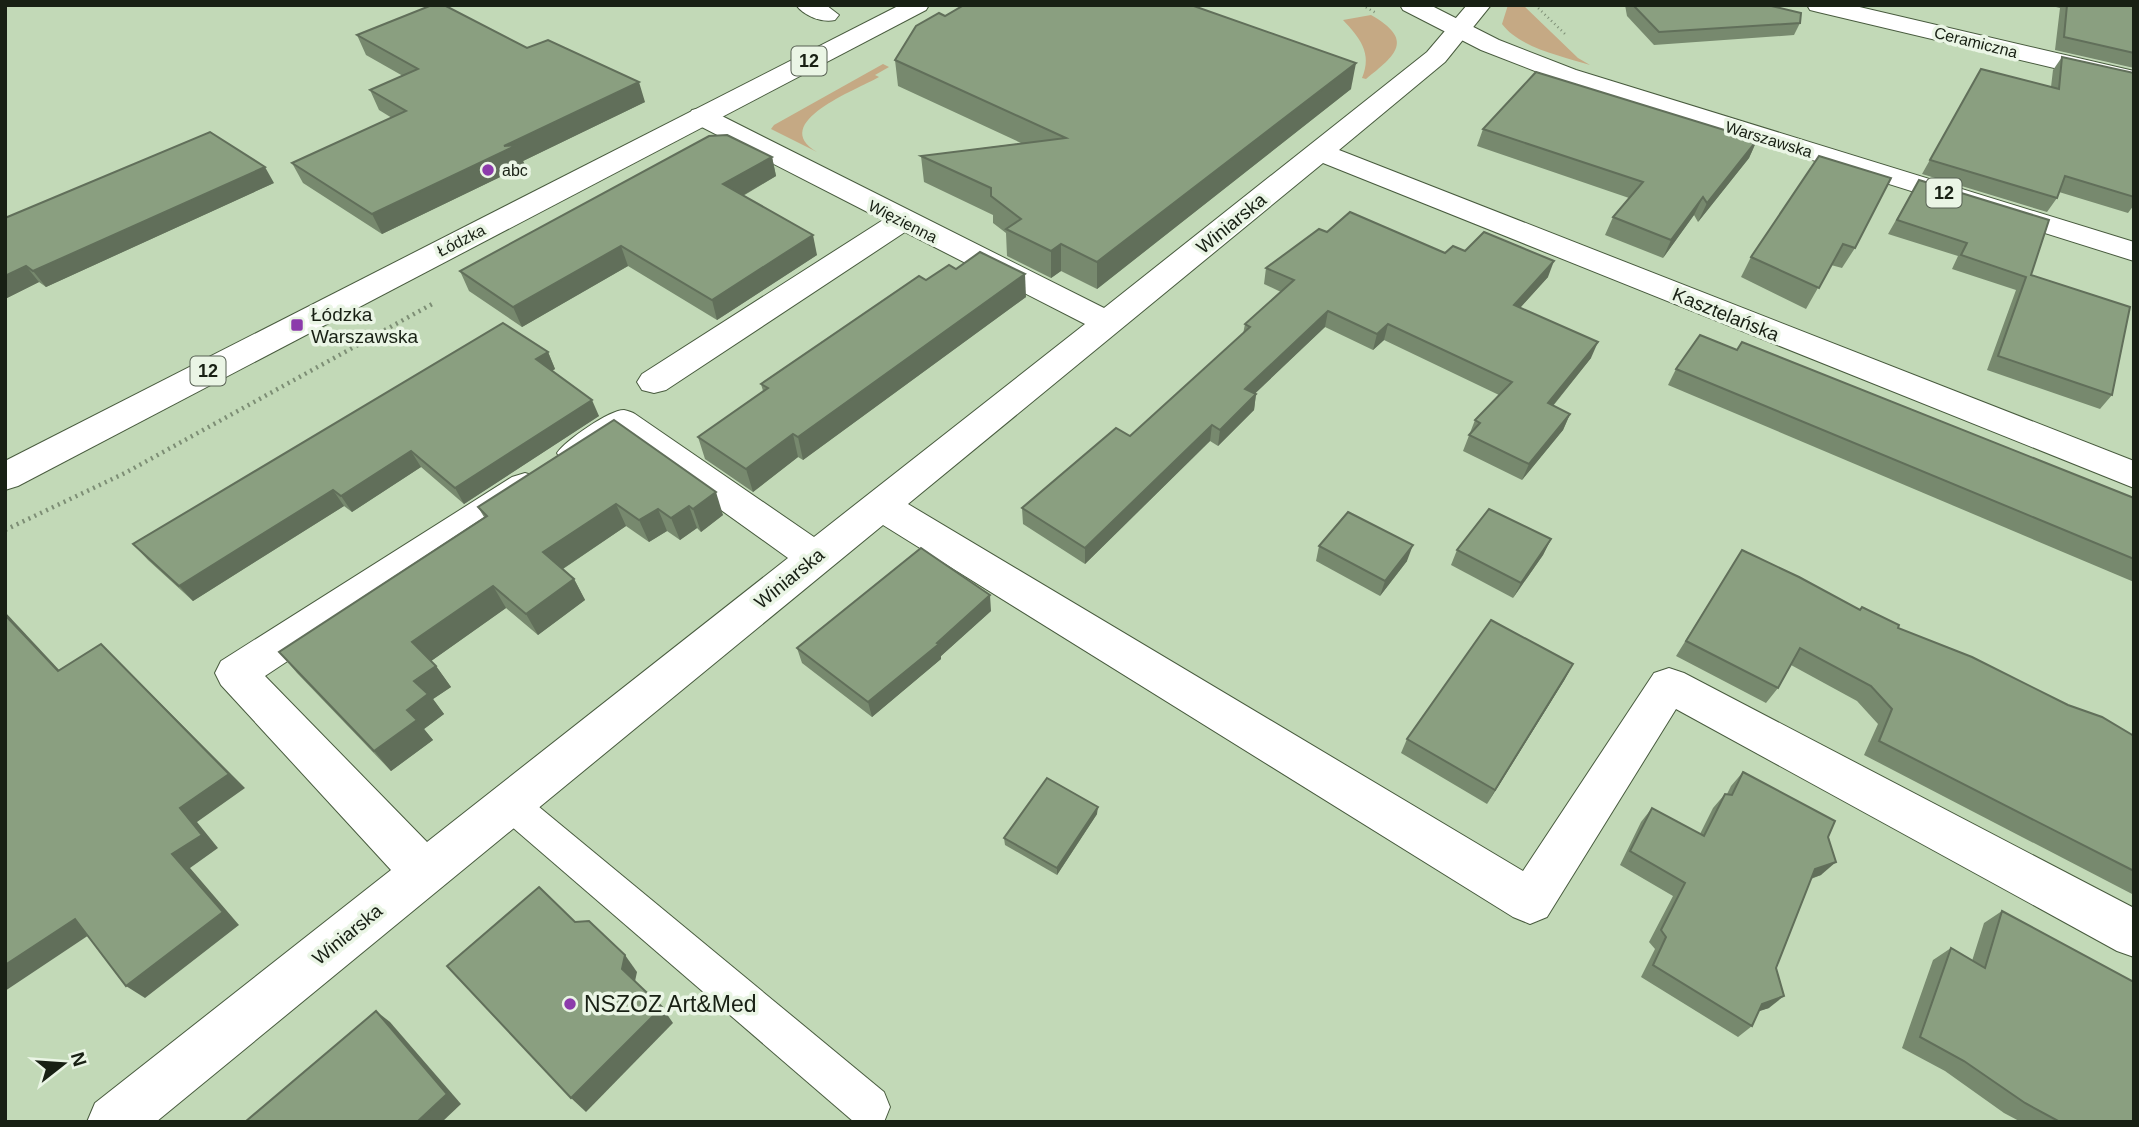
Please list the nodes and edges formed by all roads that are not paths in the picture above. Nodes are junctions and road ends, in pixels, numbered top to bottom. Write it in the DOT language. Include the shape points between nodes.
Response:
graph roads {
  1 [pos="918,5"];
  2 [pos="1411,5"];
  3 [pos="1833,7"];
  4 [pos="1470,18"];
  5 [pos="2134,79"];
  6 [pos="701,116"];
  7 [pos="1320,152"];
  8 [pos="902,221"];
  9 [pos="2134,252"];
  10 [pos="1106,322"];
  11 [pos="654,382"];
  12 [pos="2134,475"];
  13 [pos="5,477"];
  14 [pos="881,505"];
  15 [pos="815,556"];
  16 [pos="509,803"];
  17 [pos="424,872"];
  18 [pos="2134,934"];
  19 [pos="869,1107"];
  20 [pos="114,1122"];
  1 -- 6 [label="street, Łódzka / 12"];
  2 -- 4 [label="street, Warszawska / 12"];
  3 -- 5 [label="street, Ceramiczna"];
  4 -- 7 [label="street, Winiarska" via="1436,57"];
  4 -- 9 [label="street, Warszawska / 12" via="1521,58"];
  6 -- 8 [label="street, Więzienna"];
  6 -- 13 [label="street, Łódzka / 12"];
  7 -- 10 [label="street, Winiarska"];
  7 -- 12 [label="street, Kasztelańska"];
  8 -- 10 [label="street, Więzienna"];
  8 -- 11 [label="street"];
  10 -- 14 [label="street, Winiarska"];
  14 -- 15 [label="street, Winiarska"];
  14 -- 18 [label="street" via="1530,901 1669,685"];
  15 -- 16 [label="street, Winiarska"];
  15 -- 17 [label="street" via="623,422 236,673"];
  16 -- 17 [label="street, Winiarska"];
  16 -- 19 [label="lane"];
  17 -- 20 [label="street, Winiarska"];
}
